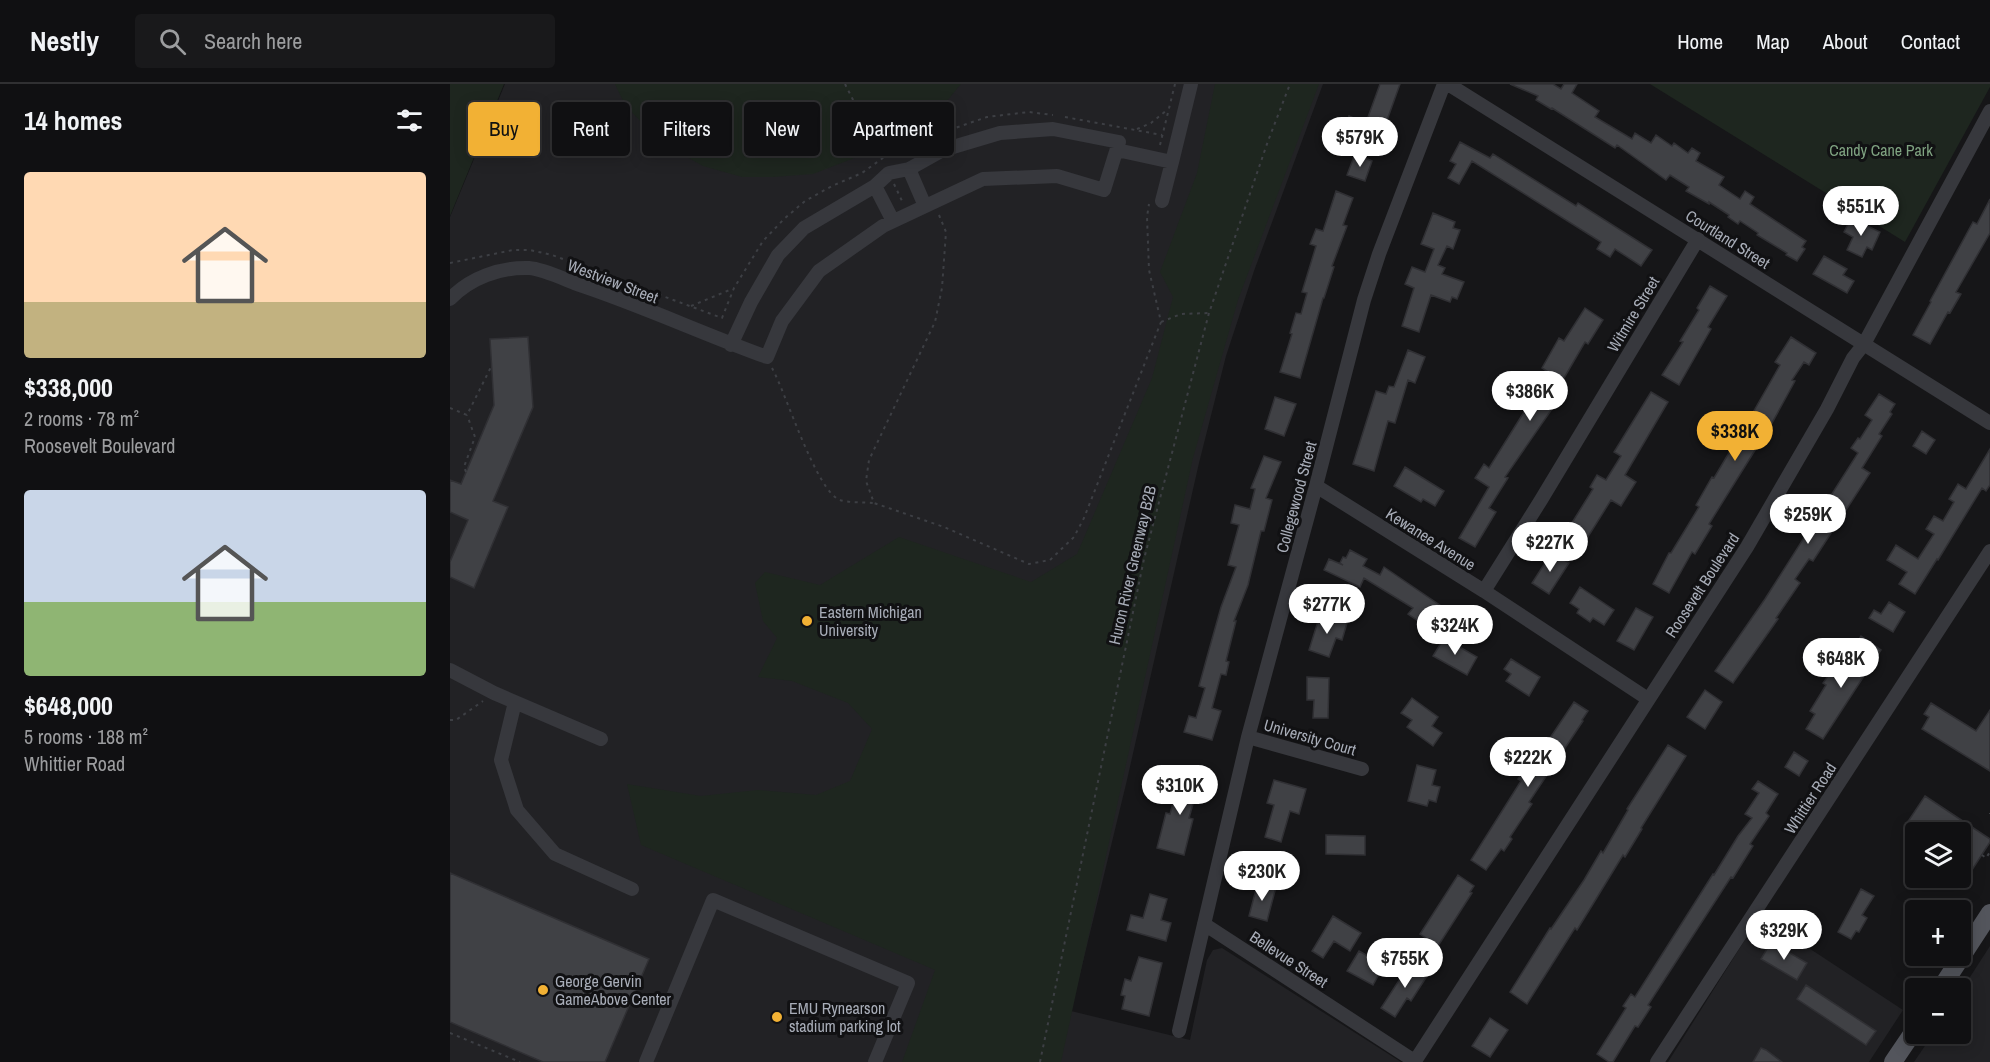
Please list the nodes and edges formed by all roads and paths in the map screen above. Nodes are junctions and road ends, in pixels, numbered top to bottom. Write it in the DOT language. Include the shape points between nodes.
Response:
graph roads {
  1 [pos="845,84"];
  2 [pos="1191,84"];
  3 [pos="1290,84"];
  4 [pos="1446,84"];
  5 [pos="1169,108"];
  6 [pos="1990,111"];
  7 [pos="1135,130"];
  8 [pos="1162,135"];
  9 [pos="1117,150"];
  10 [pos="883,158"];
  11 [pos="1172,162"];
  12 [pos="909,169"];
  13 [pos="889,173"];
  14 [pos="875,186"];
  15 [pos="1162,201"];
  16 [pos="925,207"];
  17 [pos="908,214"];
  18 [pos="939,214"];
  19 [pos="893,221"];
  20 [pos="1698,239"];
  21 [pos="450,263"];
  22 [pos="734,288"];
  23 [pos="450,299"];
  24 [pos="691,306"];
  25 [pos="1209,313"];
  26 [pos="1864,344"];
  27 [pos="731,345"];
  28 [pos="767,357"];
  29 [pos="492,365"];
  30 [pos="450,408"];
  31 [pos="467,415"];
  32 [pos="1990,423"];
  33 [pos="466,472"];
  34 [pos="1316,486"];
  35 [pos="874,503"];
  36 [pos="1990,551"];
  37 [pos="1985,570"];
  38 [pos="1484,591"];
  39 [pos="450,670"];
  40 [pos="494,693"];
  41 [pos="1648,699"];
  42 [pos="515,702"];
  43 [pos="450,720"];
  44 [pos="1248,737"];
  45 [pos="601,738"];
  46 [pos="1362,769"];
  47 [pos="1990,852"];
  48 [pos="1982,855"];
  49 [pos="632,889"];
  50 [pos="1990,913"];
  51 [pos="1204,924"];
  52 [pos="1948,978"];
  53 [pos="1179,1031"];
  54 [pos="450,1033"];
  55 [pos="1905,1044"];
  56 [pos="520,1062"];
  57 [pos="646,1062"];
  58 [pos="875,1062"];
  59 [pos="1040,1062"];
  60 [pos="1416,1062"];
  61 [pos="1657,1062"];
  62 [pos="1893,1062"];
  1 -- 10 [label="path"];
  2 -- 11 [label="street"];
  3 -- 25 [label="path, Huron River Greenway B2B"];
  4 -- 20 [label="street, Courtland Street"];
  4 -- 34 [label="street, Collegewood Street" via="1364,300"];
  5 -- 7 [label="path"];
  6 -- 26 [label="street, Roosevelt Boulevard"];
  7 -- 8 [label="path"];
  7 -- 10 [label="path" via="1029,111 977,120"];
  9 -- 11 [label="street"];
  9 -- 12 [label="street" via="1119,142 1053,129 1000,133 943,150"];
  9 -- 16 [label="street" via="1104,190 1057,176 983,179"];
  10 -- 13 [label="path"];
  10 -- 22 [label="path" via="805,201 784,219 763,241"];
  11 -- 15 [label="street"];
  12 -- 13 [label="street"];
  12 -- 16 [label="street"];
  13 -- 14 [label="street"];
  13 -- 17 [label="path"];
  14 -- 19 [label="street"];
  14 -- 27 [label="street" via="804,228 778,255"];
  16 -- 17 [label="street"];
  17 -- 19 [label="street"];
  18 -- 35 [label="path" via="946,232 936,322 869,460 866,481"];
  19 -- 28 [label="street" via="819,271 782,321"];
  20 -- 26 [label="street, Courtland Street"];
  20 -- 38 [label="street, Witmire Street"];
  21 -- 24 [label="path" via="530,250"];
  22 -- 24 [label="path"];
  22 -- 24 [label="path" via="722,318"];
  23 -- 27 [label="street, Westview Street" via="461,287 491,272 530,268"];
  25 -- 35 [label="path" via="1181,314 1161,322 1084,518 1074,537 1050,560 1029,564 944,527"];
  25 -- 59 [label="path, Huron River Greenway B2B" via="1144,559"];
  26 -- 32 [label="street, Courtland Street"];
  26 -- 41 [label="street, Roosevelt Boulevard" via="1747,547"];
  27 -- 28 [label="street, Westview Street"];
  28 -- 35 [label="path" via="792,419 829,491 840,500"];
  29 -- 31 [label="path"];
  30 -- 31 [label="path"];
  31 -- 33 [label="path" via="475,437 464,467"];
  34 -- 38 [label="street, Kewanee Avenue"];
  34 -- 44 [label="street, Collegewood Street"];
  36 -- 37 [label="street, Whittier Road"];
  37 -- 61 [label="street, Whittier Road"];
  38 -- 41 [label="street, Kewanee Avenue"];
  39 -- 40 [label="street"];
  40 -- 42 [label="street"];
  40 -- 43 [label="path" via="456,720"];
  41 -- 60 [label="street, Roosevelt Boulevard"];
  42 -- 45 [label="street"];
  42 -- 49 [label="street" via="501,760 517,810 555,854"];
  44 -- 46 [label="street, University Court"];
  44 -- 51 [label="street, Collegewood Street"];
  47 -- 48 [label="path" via="1986,858"];
  50 -- 52 [label="main road"];
  51 -- 53 [label="street, Collegewood Street"];
  51 -- 60 [label="street, Bellevue Street"];
  54 -- 56 [label="path"];
  55 -- 62 [label="main road"];
  57 -- 58 [label="street" via="712,900 908,983"];
}
